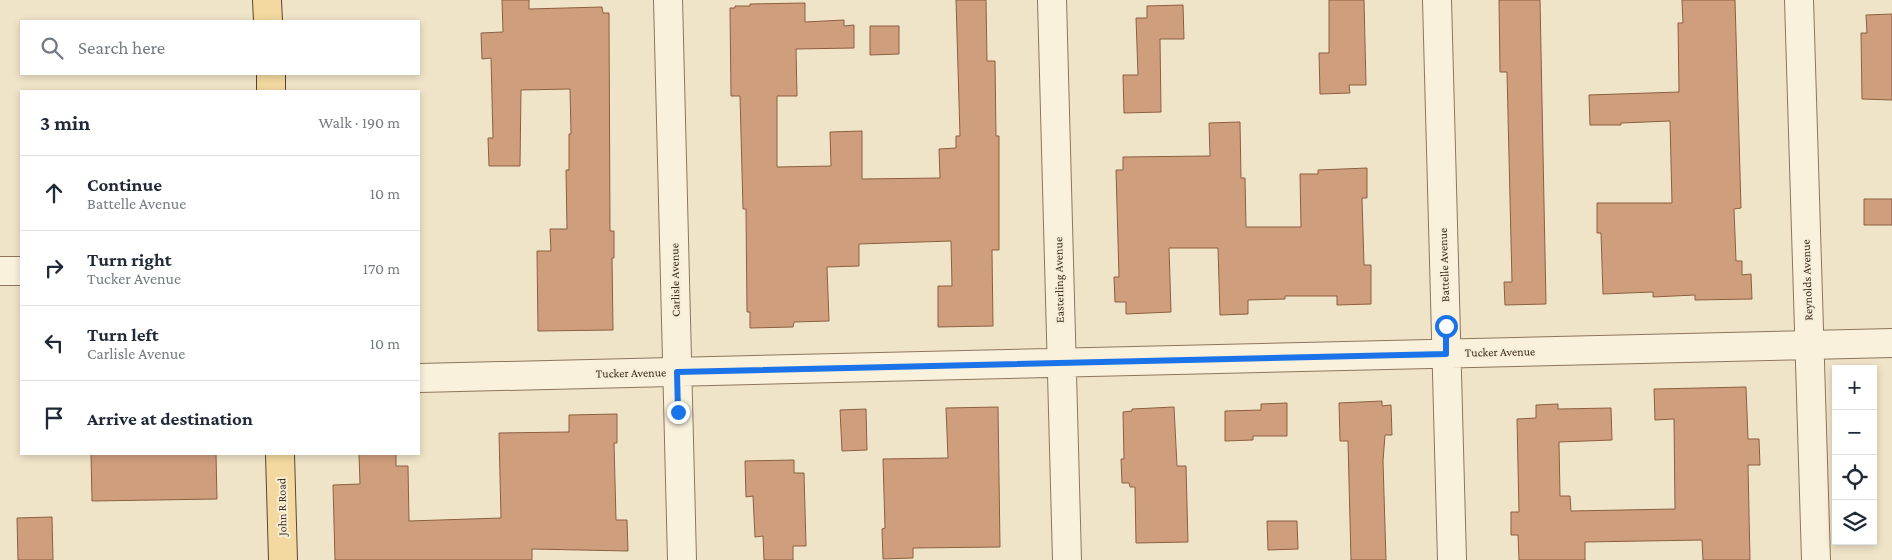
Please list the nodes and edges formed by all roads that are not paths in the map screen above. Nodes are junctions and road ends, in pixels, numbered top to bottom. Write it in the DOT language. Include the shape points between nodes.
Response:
graph roads {
  1 [pos="267,0"];
  2 [pos="668,0"];
  3 [pos="1052,0"];
  4 [pos="1437,0"];
  5 [pos="1799,0"];
  6 [pos="268,20"];
  7 [pos="270,75"];
  8 [pos="271,90"];
  9 [pos="20,270"];
  10 [pos="0,271"];
  11 [pos="1892,343"];
  12 [pos="1809,346"];
  13 [pos="1446,354"];
  14 [pos="1061,364"];
  15 [pos="677,372"];
  16 [pos="420,378"];
  17 [pos="280,455"];
  18 [pos="283,560"];
  19 [pos="682,560"];
  20 [pos="1067,560"];
  21 [pos="1452,560"];
  22 [pos="1816,560"];
  1 -- 6 [label="main road"];
  2 -- 15 [label="street, Carlisle Avenue"];
  3 -- 14 [label="street, Easterling Avenue"];
  4 -- 13 [label="street, Battelle Avenue"];
  5 -- 12 [label="street, Reynolds Avenue"];
  7 -- 8 [label="main road"];
  9 -- 10 [label="street"];
  11 -- 12 [label="street, Tucker Avenue"];
  12 -- 13 [label="street, Tucker Avenue"];
  12 -- 22 [label="street, Reynolds Avenue"];
  13 -- 14 [label="street, Tucker Avenue"];
  13 -- 21 [label="street, Battelle Avenue"];
  14 -- 15 [label="street, Tucker Avenue"];
  14 -- 20 [label="street, Easterling Avenue"];
  15 -- 16 [label="street, Tucker Avenue"];
  15 -- 19 [label="street, Carlisle Avenue"];
  17 -- 18 [label="main road, John R Road"];
}
